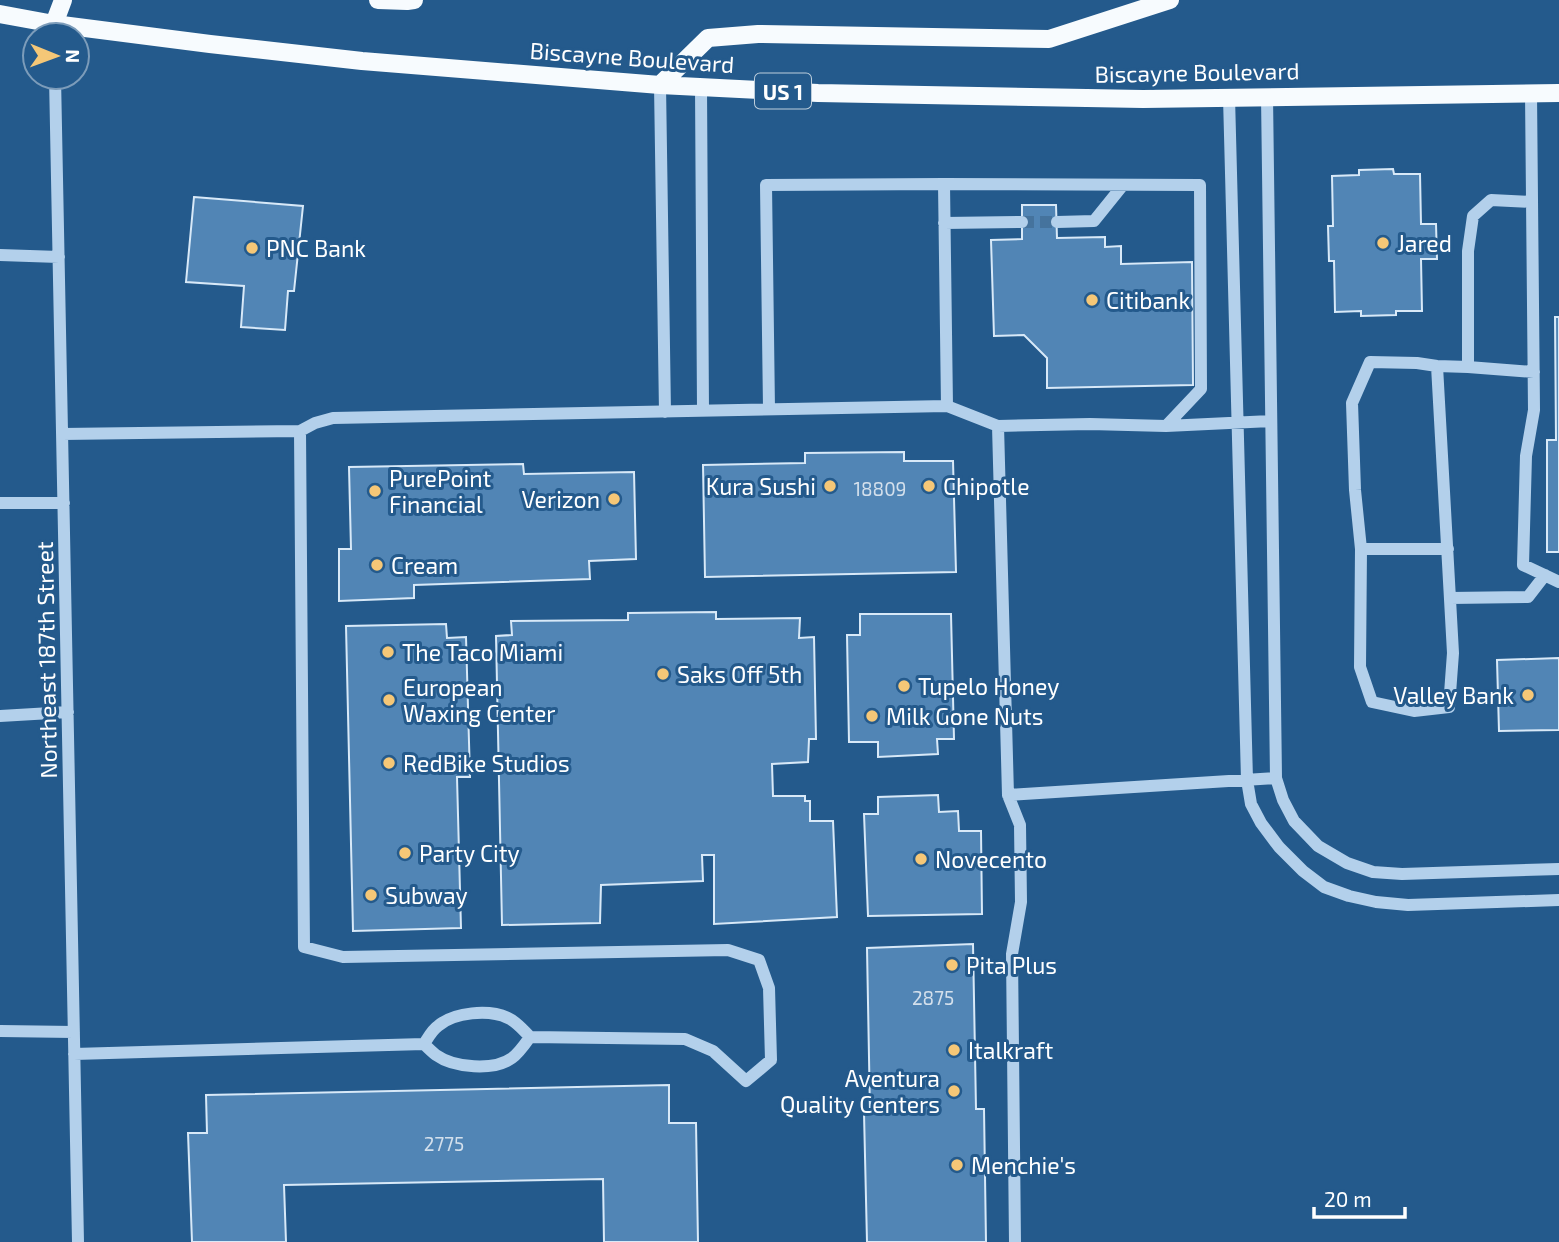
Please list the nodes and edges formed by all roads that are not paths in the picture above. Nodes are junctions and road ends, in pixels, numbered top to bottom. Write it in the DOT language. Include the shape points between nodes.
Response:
graph roads {
  1 [pos="50,0"];
  2 [pos="63,0"];
  3 [pos="378,0"];
  4 [pos="414,0"];
  5 [pos="1170,0"];
  6 [pos="0,14"];
  7 [pos="26,21"];
  8 [pos="54,21"];
  9 [pos="57,21"];
  10 [pos="91,32"];
  11 [pos="660,85"];
  12 [pos="701,87"];
  13 [pos="55,91"];
  14 [pos="1531,93"];
  15 [pos="1559,93"];
  16 [pos="1266,96"];
  17 [pos="1229,97"];
  18 [pos="944,184"];
  19 [pos="1124,185"];
  20 [pos="1532,202"];
  21 [pos="1022,222"];
  22 [pos="1057,222"];
  23 [pos="944,223"];
  24 [pos="0,256"];
  25 [pos="59,257"];
  26 [pos="1437,366"];
  27 [pos="1468,367"];
  28 [pos="1534,372"];
  29 [pos="947,406"];
  30 [pos="769,409"];
  31 [pos="703,411"];
  32 [pos="665,412"];
  33 [pos="1272,421"];
  34 [pos="1238,423"];
  35 [pos="998,426"];
  36 [pos="1166,426"];
  37 [pos="300,431"];
  38 [pos="62,433"];
  39 [pos="0,503"];
  40 [pos="64,503"];
  41 [pos="1361,549"];
  42 [pos="1448,549"];
  43 [pos="1545,575"];
  44 [pos="1559,582"];
  45 [pos="1450,598"];
  46 [pos="68,712"];
  47 [pos="0,716"];
  48 [pos="1276,778"];
  49 [pos="1247,779"];
  50 [pos="1008,795"];
  51 [pos="1559,869"];
  52 [pos="1559,900"];
  53 [pos="0,1031"];
  54 [pos="74,1032"];
  55 [pos="530,1037"];
  56 [pos="424,1044"];
  57 [pos="74,1054"];
  58 [pos="78,1242"];
  59 [pos="1015,1242"];
  1 -- 8 [label="main road"];
  2 -- 9 [label="main road"];
  3 -- 4 [label="main road"];
  5 -- 11 [label="main road" via="1049,39 758,34 708,38"];
  6 -- 7 [label="main road, Biscayne Boulevard / US 1"];
  10 -- 11 [label="main road, Biscayne Boulevard / US 1"];
  11 -- 12 [label="main road, Biscayne Boulevard / US 1"];
  11 -- 32 [label="street"];
  12 -- 17 [label="main road, Biscayne Boulevard / US 1" via="982,97"];
  12 -- 31 [label="street"];
  13 -- 25 [label="street, Northeast 187th Street"];
  14 -- 15 [label="main road, Biscayne Boulevard / US 1"];
  14 -- 16 [label="main road, Biscayne Boulevard / US 1"];
  14 -- 20 [label="street"];
  16 -- 17 [label="main road, Biscayne Boulevard / US 1"];
  16 -- 33 [label="street"];
  17 -- 34 [label="street"];
  18 -- 19 [label="street"];
  18 -- 23 [label="street"];
  18 -- 30 [label="street" via="766,185"];
  19 -- 22 [label="street" via="1094,221"];
  19 -- 36 [label="street" via="1200,185 1201,390"];
  20 -- 27 [label="street" via="1491,200 1473,216 1468,251"];
  20 -- 28 [label="street"];
  21 -- 23 [label="street"];
  23 -- 29 [label="street"];
  24 -- 25 [label="street"];
  25 -- 38 [label="street, Northeast 187th Street"];
  26 -- 27 [label="street"];
  26 -- 41 [label="street" via="1370,362 1356,393 1352,403"];
  26 -- 42 [label="street"];
  27 -- 28 [label="street"];
  28 -- 43 [label="street" via="1534,410 1525,456 1523,565"];
  29 -- 30 [label="street"];
  29 -- 35 [label="street"];
  30 -- 31 [label="street"];
  31 -- 32 [label="street"];
  32 -- 37 [label="street" via="333,418"];
  33 -- 34 [label="street"];
  33 -- 48 [label="street"];
  34 -- 36 [label="street"];
  34 -- 49 [label="street"];
  35 -- 36 [label="street"];
  35 -- 50 [label="street"];
  37 -- 38 [label="street"];
  37 -- 55 [label="street" via="304,947 343,957 728,950 759,960 769,988 771,1060 746,1081 713,1051 685,1039"];
  38 -- 40 [label="street, Northeast 187th Street"];
  39 -- 40 [label="street"];
  40 -- 46 [label="street, Northeast 187th Street"];
  41 -- 42 [label="street"];
  41 -- 45 [label="street" via="1360,667 1372,702 1415,711 1449,707 1453,653"];
  42 -- 45 [label="street"];
  43 -- 44 [label="street"];
  43 -- 45 [label="street" via="1528,597"];
  46 -- 47 [label="street"];
  46 -- 54 [label="street, Northeast 187th Street"];
  48 -- 49 [label="street"];
  48 -- 51 [label="street" via="1294,821 1318,846 1373,872"];
  49 -- 50 [label="street"];
  49 -- 52 [label="street" via="1251,804 1261,823 1279,847 1325,887 1376,902 1408,905"];
  50 -- 59 [label="street" via="1020,825 1021,902 1012,954"];
  53 -- 54 [label="street"];
  54 -- 57 [label="street, Northeast 187th Street"];
  55 -- 56 [label="street" via="511,1059 489,1066 460,1065 437,1056"];
  55 -- 56 [label="street" via="508,1018 486,1013 459,1015 438,1026"];
  56 -- 57 [label="street"];
  57 -- 58 [label="street, Northeast 187th Street"];
}
